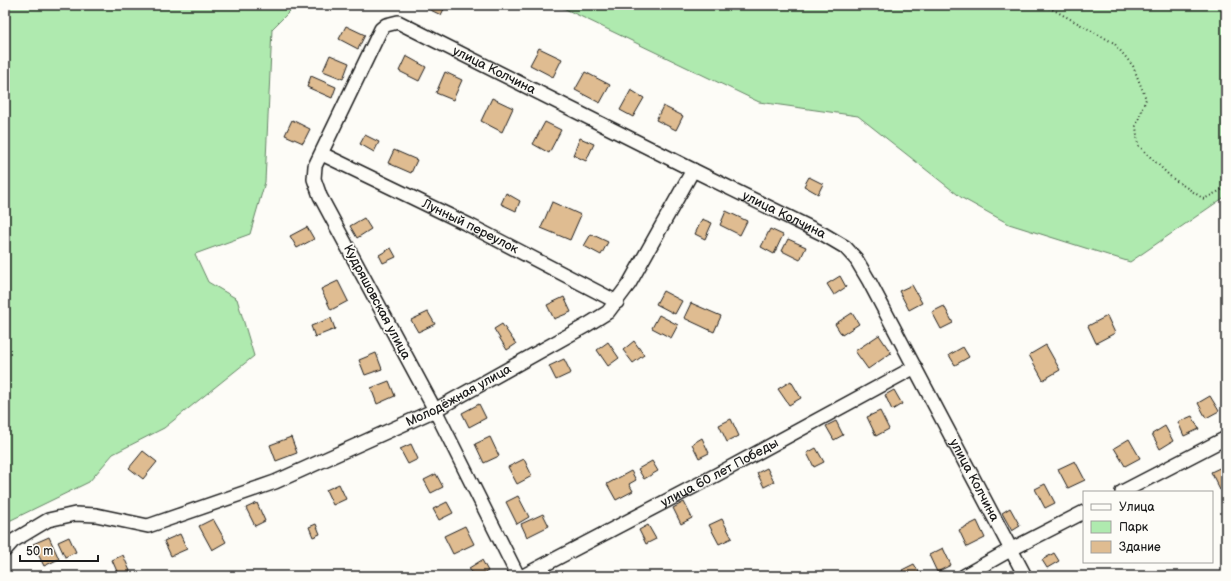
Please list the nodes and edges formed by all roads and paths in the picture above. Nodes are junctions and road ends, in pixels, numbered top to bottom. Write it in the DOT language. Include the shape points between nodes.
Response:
graph roads {
  1 [pos="1032,5"];
  2 [pos="386,25"];
  3 [pos="322,154"];
  4 [pos="693,170"];
  5 [pos="1226,189"];
  6 [pos="617,302"];
  7 [pos="915,367"];
  8 [pos="435,410"];
  9 [pos="1226,438"];
  10 [pos="1124,491"];
  11 [pos="1083,513"];
  12 [pos="5,550"];
  13 [pos="1010,550"];
  14 [pos="518,576"];
  15 [pos="522,576"];
  16 [pos="964,576"];
  17 [pos="1025,576"];
  1 -- 5 [label="path" via="1050,8 1114,43 1133,66 1146,100 1136,126 1138,145 1172,178 1204,199"];
  2 -- 3 [label="street, Кудряшовская улица" via="381,29"];
  2 -- 4 [label="street, улица Колчина" via="398,22"];
  3 -- 6 [label="street, Лунный переулок" via="469,225"];
  3 -- 8 [label="street, Кудряшовская улица" via="315,166 314,179 320,196"];
  4 -- 6 [label="street, Молодёжная улица"];
  4 -- 7 [label="street, улица Колчина" via="823,234 845,248 856,259 869,281"];
  6 -- 8 [label="street, Молодёжная улица" via="608,312 587,325"];
  7 -- 13 [label="street, улица Колчина"];
  7 -- 15 [label="street, улица 60 лет Победы"];
  8 -- 12 [label="street, Молодёжная улица" via="275,482 148,526 96,515 75,514 48,520 13,541"];
  8 -- 14 [label="street, Кудряшовская улица"];
  9 -- 10 [label="street"];
  11 -- 13 [label="street"];
  13 -- 16 [label="street"];
  13 -- 17 [label="street, улица Колчина"];
}
